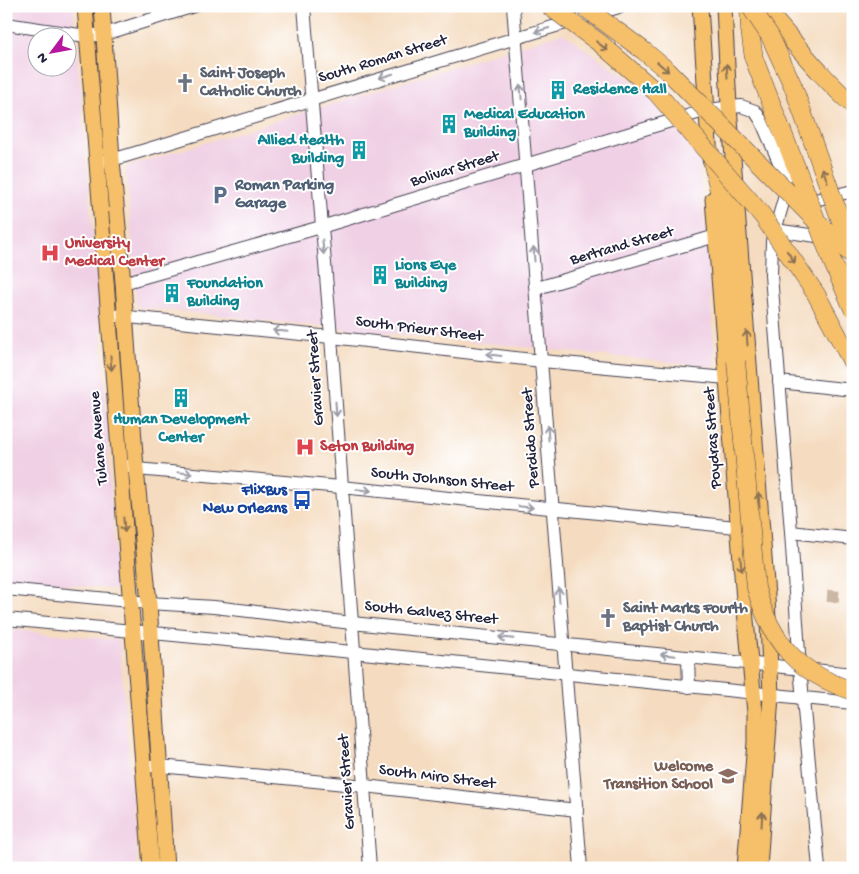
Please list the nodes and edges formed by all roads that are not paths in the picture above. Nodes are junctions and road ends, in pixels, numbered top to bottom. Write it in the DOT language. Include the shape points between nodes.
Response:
graph roads {
  1 [pos="85,6"];
  2 [pos="102,6"];
  3 [pos="194,6"];
  4 [pos="304,6"];
  5 [pos="514,6"];
  6 [pos="549,6"];
  7 [pos="582,6"];
  8 [pos="622,6"];
  9 [pos="700,6"];
  10 [pos="724,6"];
  11 [pos="749,6"];
  12 [pos="762,6"];
  13 [pos="6,24"];
  14 [pos="105,34"];
  15 [pos="86,36"];
  16 [pos="516,37"];
  17 [pos="312,99"];
  18 [pos="853,105"];
  19 [pos="729,106"];
  20 [pos="707,110"];
  21 [pos="710,149"];
  22 [pos="112,160"];
  23 [pos="96,162"];
  24 [pos="527,164"];
  25 [pos="853,191"];
  26 [pos="782,208"];
  27 [pos="321,227"];
  28 [pos="776,230"];
  29 [pos="716,236"];
  30 [pos="853,242"];
  31 [pos="853,255"];
  32 [pos="123,283"];
  33 [pos="537,288"];
  34 [pos="853,309"];
  35 [pos="108,315"];
  36 [pos="125,316"];
  37 [pos="331,336"];
  38 [pos="542,361"];
  39 [pos="853,364"];
  40 [pos="727,378"];
  41 [pos="779,382"];
  42 [pos="853,390"];
  43 [pos="119,464"];
  44 [pos="136,469"];
  45 [pos="342,487"];
  46 [pos="553,510"];
  47 [pos="738,528"];
  48 [pos="761,530"];
  49 [pos="791,532"];
  50 [pos="853,539"];
  51 [pos="6,589"];
  52 [pos="131,601"];
  53 [pos="149,603"];
  54 [pos="6,618"];
  55 [pos="352,623"];
  56 [pos="133,631"];
  57 [pos="151,633"];
  58 [pos="562,644"];
  59 [pos="355,652"];
  60 [pos="688,657"];
  61 [pos="751,663"];
  62 [pos="771,665"];
  63 [pos="800,668"];
  64 [pos="565,674"];
  65 [pos="853,674"];
  66 [pos="689,687"];
  67 [pos="853,691"];
  68 [pos="754,694"];
  69 [pos="771,696"];
  70 [pos="802,698"];
  71 [pos="853,704"];
  72 [pos="144,766"];
  73 [pos="160,766"];
  74 [pos="365,786"];
  75 [pos="577,810"];
  76 [pos="151,868"];
  77 [pos="166,868"];
  78 [pos="370,868"];
  79 [pos="581,868"];
  80 [pos="745,868"];
  81 [pos="759,868"];
  82 [pos="819,868"];
  1 -- 15 [label="main road, Tulane Avenue"];
  2 -- 14 [label="main road, Tulane Avenue"];
  3 -- 14 [label="street"];
  4 -- 17 [label="street, Gravier Street"];
  5 -- 16 [label="street, Perdido Street"];
  6 -- 39 [label="highway, one-way, bridge" via="656,92 762,215 816,294"];
  7 -- 31 [label="highway, one-way, bridge" via="668,71"];
  8 -- 16 [label="street, South Roman Street, one-way"];
  9 -- 20 [label="main road, Poydras Street"];
  19 -- 10 [label="main road, one-way"];
  31 -- 11 [label="highway, one-way, bridge" via="793,86 770,36"];
  11 -- 34 [label="highway, bridge" via="754,59"];
  12 -- 18 [label="highway"];
  13 -- 15 [label="street"];
  14 -- 15 [label="street"];
  14 -- 22 [label="main road, Tulane Avenue"];
  15 -- 23 [label="main road, Tulane Avenue"];
  16 -- 17 [label="street, South Roman Street, one-way"];
  24 -- 16 [label="street, Perdido Street, one-way"];
  17 -- 22 [label="street, South Roman Street"];
  17 -- 27 [label="street, Gravier Street"];
  19 -- 20 [label="street, Bolivar Street"];
  19 -- 26 [label="street, Bolivar Street" via="756,111 761,120 785,176"];
  48 -- 19 [label="main road, one-way"];
  20 -- 21 [label="main road, Poydras Street"];
  20 -- 24 [label="street, Bolivar Street"];
  21 -- 29 [label="main road, Poydras Street"];
  21 -- 67 [label="highway, bridge" via="725,232 756,588 777,638 798,663 830,683"];
  22 -- 23 [label="street, South Roman Street"];
  22 -- 32 [label="main road, Tulane Avenue"];
  23 -- 35 [label="main road, Tulane Avenue"];
  24 -- 27 [label="street, Bolivar Street"];
  33 -- 24 [label="street, Perdido Street, one-way"];
  25 -- 26 [label="street"];
  26 -- 28 [label="street"];
  27 -- 32 [label="street, Bolivar Street"];
  27 -- 37 [label="street, Gravier Street, one-way"];
  28 -- 30 [label="street"];
  28 -- 41 [label="street" via="771,275"];
  29 -- 33 [label="street, Bertrand Street"];
  29 -- 40 [label="main road, Poydras Street"];
  32 -- 36 [label="main road, Tulane Avenue"];
  33 -- 38 [label="street, Perdido Street"];
  35 -- 36 [label="street, South Prieur Street"];
  35 -- 43 [label="main road, Tulane Avenue, one-way"];
  37 -- 36 [label="street, South Prieur Street, one-way"];
  36 -- 44 [label="main road, Tulane Avenue"];
  38 -- 37 [label="street, South Prieur Street, one-way"];
  37 -- 45 [label="street, Gravier Street, one-way"];
  38 -- 40 [label="street, South Prieur Street"];
  46 -- 38 [label="street, Perdido Street, one-way"];
  40 -- 47 [label="main road, Poydras Street"];
  41 -- 42 [label="street"];
  41 -- 49 [label="street"];
  43 -- 44 [label="street, South Johnson Street"];
  43 -- 52 [label="main road, Tulane Avenue, one-way"];
  44 -- 45 [label="street, South Johnson Street, one-way"];
  44 -- 53 [label="main road, Tulane Avenue"];
  45 -- 46 [label="street, South Johnson Street, one-way"];
  45 -- 55 [label="street, Gravier Street"];
  46 -- 47 [label="street, South Johnson Street"];
  58 -- 46 [label="street, Perdido Street, one-way"];
  47 -- 48 [label="street, South Johnson Street"];
  47 -- 61 [label="main road, Poydras Street, one-way"];
  48 -- 62 [label="main road"];
  49 -- 50 [label="street"];
  49 -- 63 [label="street"];
  51 -- 52 [label="street, South Galvez Street"];
  52 -- 53 [label="street, South Galvez Street"];
  52 -- 56 [label="main road, Tulane Avenue"];
  53 -- 55 [label="street, South Galvez Street"];
  53 -- 57 [label="main road, Tulane Avenue"];
  54 -- 56 [label="street"];
  58 -- 55 [label="street, South Galvez Street, one-way"];
  55 -- 59 [label="street, Gravier Street"];
  56 -- 57 [label="street"];
  56 -- 72 [label="main road, Tulane Avenue"];
  57 -- 59 [label="street"];
  57 -- 73 [label="main road, Tulane Avenue"];
  60 -- 58 [label="street, South Galvez Street, one-way"];
  58 -- 64 [label="street, Perdido Street"];
  59 -- 64 [label="street"];
  59 -- 74 [label="street, Gravier Street"];
  60 -- 61 [label="street, South Galvez Street"];
  60 -- 66 [label="street"];
  61 -- 62 [label="street, South Galvez Street"];
  61 -- 68 [label="main road, Poydras Street"];
  62 -- 63 [label="street, South Galvez Street"];
  62 -- 69 [label="main road"];
  63 -- 65 [label="street, South Galvez Street"];
  63 -- 70 [label="street"];
  64 -- 66 [label="street"];
  64 -- 75 [label="street, Perdido Street"];
  66 -- 68 [label="street"];
  68 -- 69 [label="street"];
  68 -- 80 [label="main road, Poydras Street" via="755,742"];
  69 -- 70 [label="street"];
  81 -- 69 [label="main road, one-way"];
  70 -- 71 [label="street"];
  70 -- 82 [label="street"];
  72 -- 73 [label="street, South Miro Street"];
  72 -- 76 [label="main road, Tulane Avenue"];
  73 -- 74 [label="street, South Miro Street"];
  73 -- 77 [label="main road, Tulane Avenue"];
  74 -- 75 [label="street, South Miro Street"];
  74 -- 78 [label="street, Gravier Street"];
  75 -- 79 [label="street, Perdido Street"];
}
